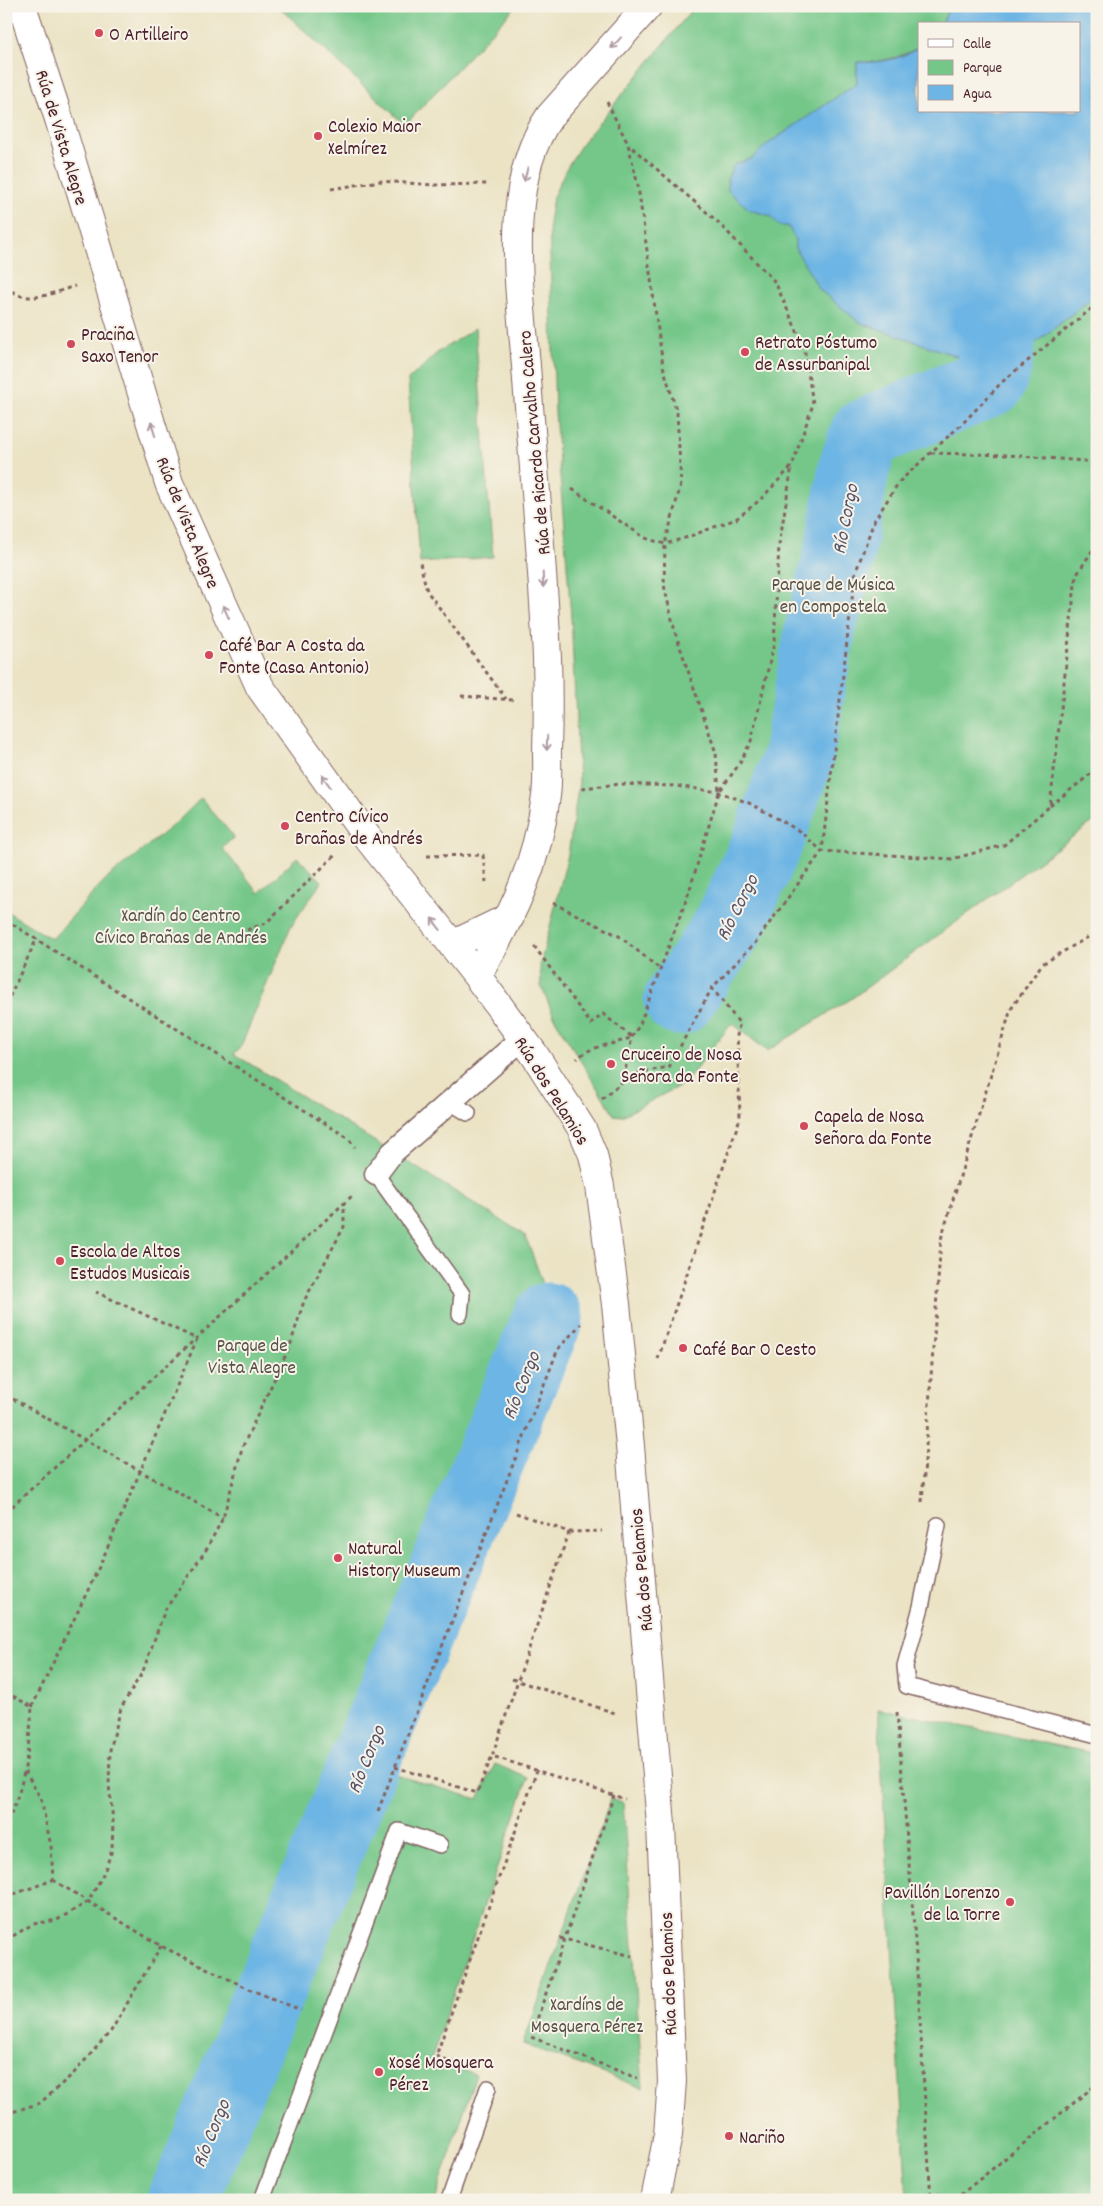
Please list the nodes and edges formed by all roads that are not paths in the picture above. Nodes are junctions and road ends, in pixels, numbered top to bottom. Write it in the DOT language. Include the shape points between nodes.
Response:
graph roads {
  1 [pos="22,6"];
  2 [pos="648,6"];
  3 [pos="510,917"];
  4 [pos="452,945"];
  5 [pos="477,976"];
  6 [pos="523,1038"];
  7 [pos="376,1174"];
  8 [pos="460,1314"];
  9 [pos="938,1524"];
  10 [pos="1097,1735"];
  11 [pos="440,1844"];
  12 [pos="488,2088"];
  13 [pos="262,2200"];
  14 [pos="449,2200"];
  15 [pos="655,2200"];
  4 -- 1 [label="street, Rúa de Vista Alegre, one-way" via="367,837 260,687 169,483"];
  2 -- 3 [label="street, Rúa de Ricardo Carvalho Calero, one-way" via="550,116 539,132 523,183 519,252 543,565 547,775 536,848 523,890"];
  3 -- 4 [label="street"];
  3 -- 5 [label="street, Rúa de Ricardo Carvalho Calero"];
  4 -- 5 [label="street, Rúa de Vista Alegre"];
  5 -- 6 [label="street, Rúa dos Pelamios"];
  6 -- 7 [label="street" via="459,1108 392,1153"];
  6 -- 15 [label="street, Rúa dos Pelamios" via="577,1121 593,1155 616,1304 661,1826 672,2081 668,2135"];
  7 -- 8 [label="lane" via="462,1294"];
  9 -- 10 [label="lane" via="905,1666 907,1686"];
  11 -- 13 [label="lane" via="399,1831"];
  12 -- 14 [label="lane"];
}
